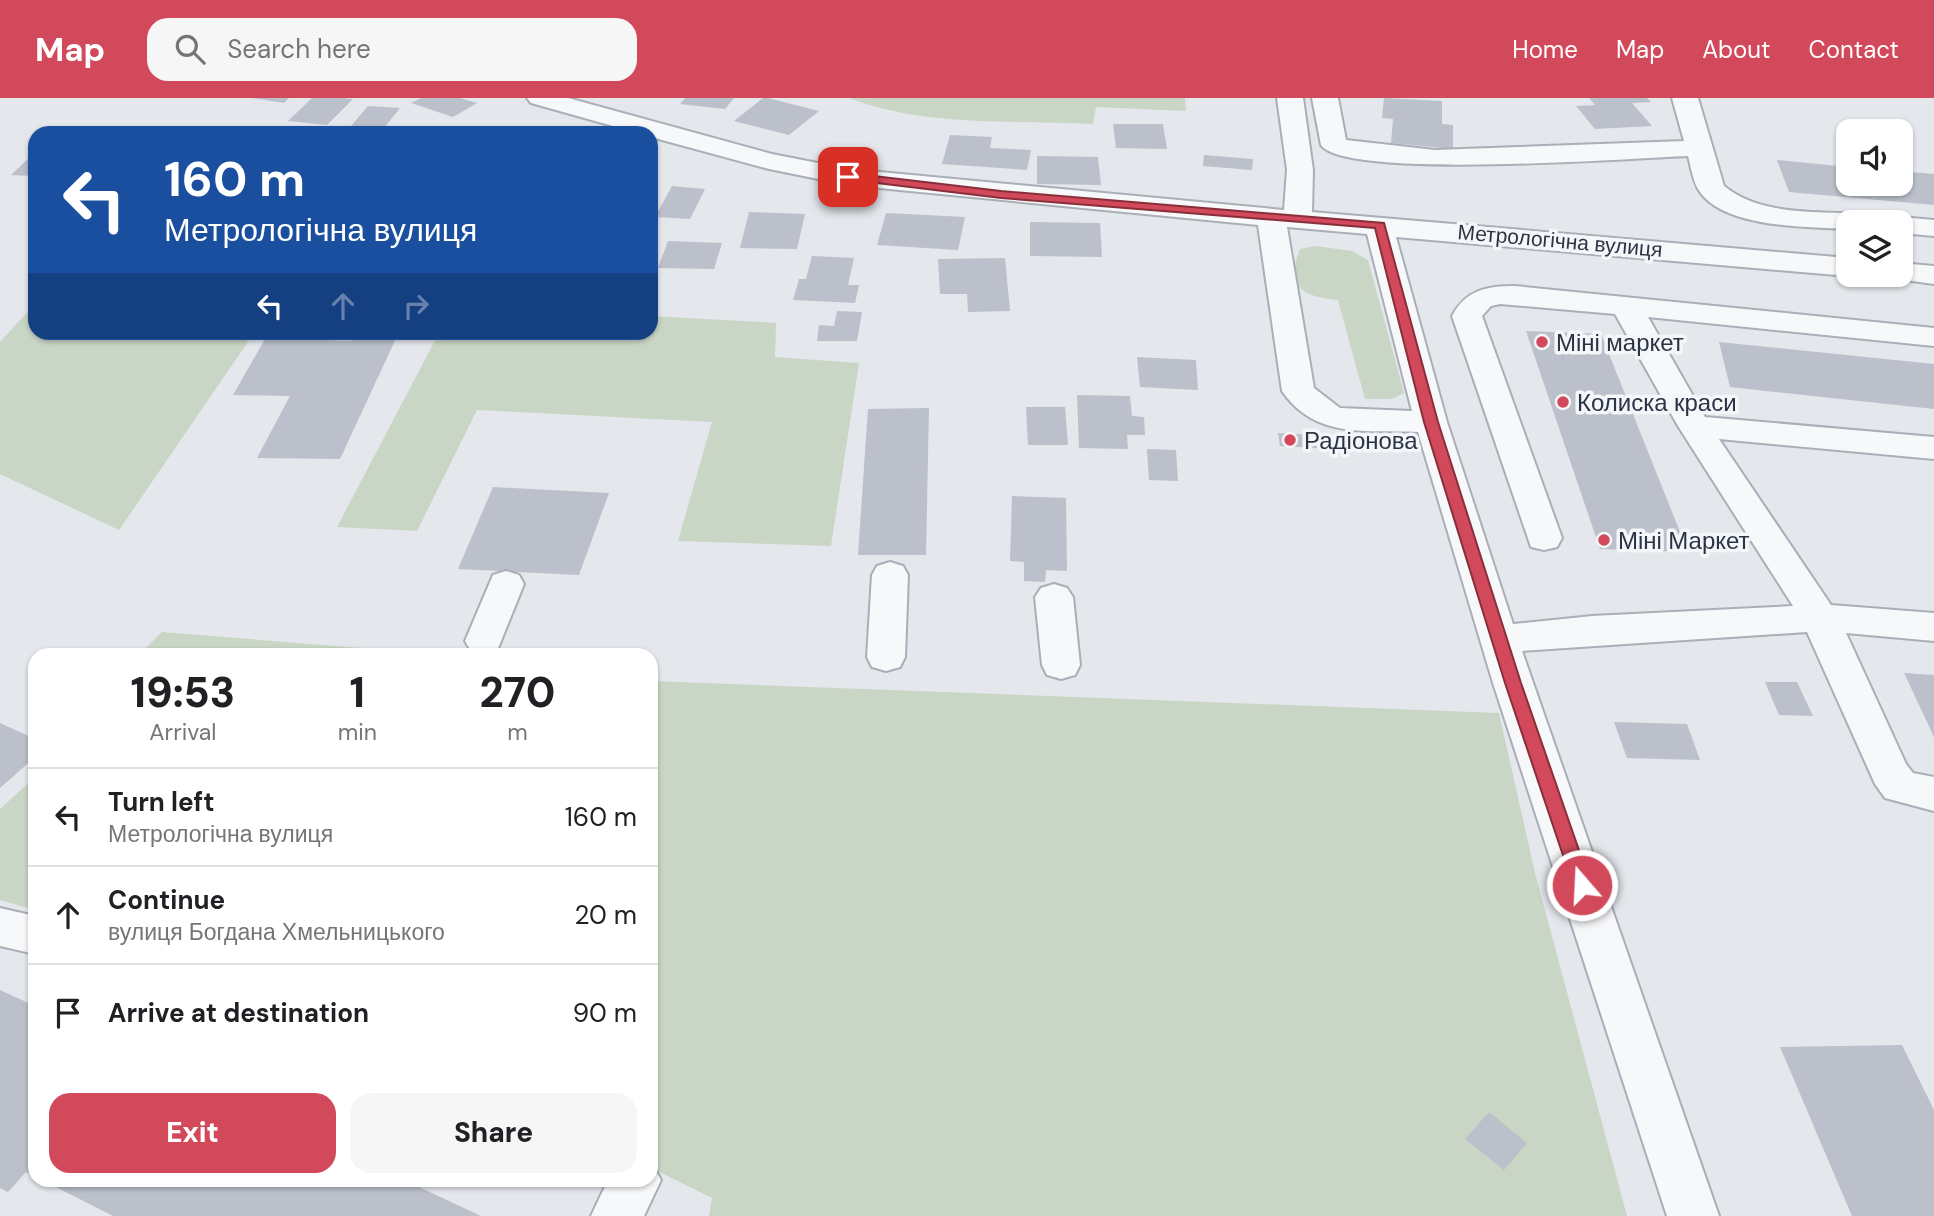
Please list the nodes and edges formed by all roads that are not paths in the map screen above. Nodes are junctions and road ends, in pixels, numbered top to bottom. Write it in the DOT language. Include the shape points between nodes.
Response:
graph roads {
  1 [pos="540,98"];
  2 [pos="1290,98"];
  3 [pos="1325,98"];
  4 [pos="1685,98"];
  5 [pos="642,126"];
  6 [pos="658,130"];
  7 [pos="1698,148"];
  8 [pos="1749,211"];
  9 [pos="1285,218"];
  10 [pos="1836,219"];
  11 [pos="1380,225"];
  12 [pos="1913,226"];
  13 [pos="1934,228"];
  14 [pos="1766,260"];
  15 [pos="1836,266"];
  16 [pos="1913,273"];
  17 [pos="1934,275"];
  18 [pos="1626,306"];
  19 [pos="1934,337"];
  20 [pos="1431,422"];
  21 [pos="1694,426"];
  22 [pos="1934,448"];
  23 [pos="1544,538"];
  24 [pos="890,575"];
  25 [pos="506,584"];
  26 [pos="1054,597"];
  27 [pos="1820,618"];
  28 [pos="1934,627"];
  29 [pos="1500,639"];
  30 [pos="484,641"];
  31 [pos="886,657"];
  32 [pos="1061,665"];
  33 [pos="1934,794"];
  34 [pos="0,927"];
  35 [pos="28,933"];
  36 [pos="632,1187"];
  37 [pos="617,1216"];
  38 [pos="1693,1216"];
  1 -- 5 [label="street, Метрологічна вулиця"];
  2 -- 9 [label="street" via="1300,170"];
  3 -- 7 [label="street" via="1334,145 1354,150 1435,158"];
  4 -- 7 [label="street"];
  6 -- 9 [label="street, Метрологічна вулиця" via="848,177"];
  7 -- 8 [label="street" via="1711,189 1732,206"];
  8 -- 10 [label="street"];
  8 -- 14 [label="street"];
  9 -- 11 [label="street, Метрологічна вулиця"];
  9 -- 20 [label="street" via="1298,391 1333,418"];
  11 -- 14 [label="street, Метрологічна вулиця"];
  11 -- 20 [label="street"];
  12 -- 13 [label="street"];
  14 -- 15 [label="street, Метрологічна вулиця"];
  16 -- 17 [label="street"];
  18 -- 19 [label="street"];
  18 -- 21 [label="street"];
  18 -- 23 [label="street" via="1485,295 1472,303 1466,316"];
  20 -- 29 [label="street"];
  21 -- 22 [label="street"];
  21 -- 27 [label="street"];
  24 -- 31 [label="street"];
  25 -- 30 [label="street"];
  26 -- 32 [label="street"];
  27 -- 28 [label="street"];
  27 -- 29 [label="street" via="1592,629"];
  27 -- 33 [label="street" via="1891,773 1900,786"];
  29 -- 38 [label="street"];
  34 -- 35 [label="street"];
  36 -- 37 [label="street"];
}
